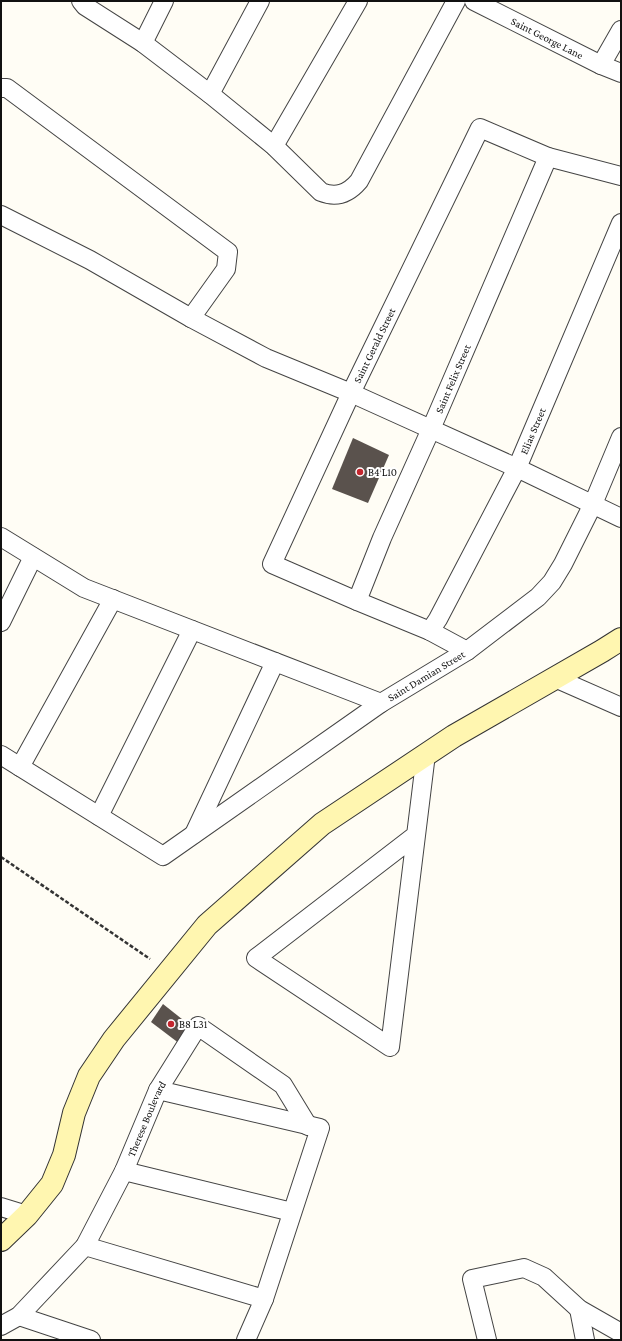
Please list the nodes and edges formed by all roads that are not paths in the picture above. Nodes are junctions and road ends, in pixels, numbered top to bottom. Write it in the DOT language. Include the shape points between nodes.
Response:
graph roads {
  1 [pos="81,1"];
  2 [pos="164,1"];
  3 [pos="260,1"];
  4 [pos="358,1"];
  5 [pos="456,1"];
  6 [pos="474,1"];
  7 [pos="621,30"];
  8 [pos="143,43"];
  9 [pos="601,65"];
  10 [pos="621,73"];
  11 [pos="1,88"];
  12 [pos="210,94"];
  13 [pos="274,146"];
  14 [pos="548,157"];
  15 [pos="621,176"];
  16 [pos="1,215"];
  17 [pos="621,223"];
  18 [pos="191,318"];
  19 [pos="350,393"];
  20 [pos="431,429"];
  21 [pos="621,437"];
  22 [pos="517,468"];
  23 [pos="593,504"];
  24 [pos="621,518"];
  25 [pos="1,538"];
  26 [pos="33,557"];
  27 [pos="112,599"];
  28 [pos="357,602"];
  29 [pos="1,622"];
  30 [pos="192,630"];
  31 [pos="430,631"];
  32 [pos="621,639"];
  33 [pos="467,651"];
  34 [pos="276,662"];
  35 [pos="555,678"];
  36 [pos="381,703"];
  37 [pos="621,707"];
  38 [pos="426,754"];
  39 [pos="1,755"];
  40 [pos="20,767"];
  41 [pos="99,816"];
  42 [pos="193,835"];
  43 [pos="416,835"];
  44 [pos="158,1090"];
  45 [pos="308,1126"];
  46 [pos="124,1172"];
  47 [pos="1,1206"];
  48 [pos="292,1212"];
  49 [pos="27,1215"];
  50 [pos="1,1240"];
  51 [pos="84,1246"];
  52 [pos="264,1299"];
  53 [pos="579,1309"];
  54 [pos="19,1316"];
  55 [pos="1,1326"];
  56 [pos="621,1333"];
  57 [pos="92,1340"];
  58 [pos="246,1340"];
  59 [pos="487,1340"];
  60 [pos="585,1340"];
  1 -- 8 [label="street"];
  2 -- 8 [label="street"];
  3 -- 12 [label="street"];
  4 -- 13 [label="street"];
  5 -- 13 [label="street" via="359,181 351,189 338,195 321,192"];
  6 -- 9 [label="street, Saint George Lane"];
  7 -- 9 [label="street"];
  8 -- 12 [label="street"];
  9 -- 10 [label="street, Saint George Lane"];
  11 -- 18 [label="street" via="7,88 228,252 226,269"];
  12 -- 13 [label="street"];
  14 -- 15 [label="street"];
  14 -- 19 [label="street, Saint Gerald Street" via="480,128"];
  14 -- 20 [label="street, Saint Felix Street"];
  16 -- 18 [label="street" via="90,260"];
  17 -- 22 [label="street, Elias Street"];
  18 -- 19 [label="street" via="266,358"];
  19 -- 20 [label="street"];
  19 -- 28 [label="street, Saint Gerald Street" via="272,564"];
  20 -- 22 [label="street"];
  20 -- 28 [label="street, Saint Felix Street" via="382,538"];
  21 -- 23 [label="street, Saint Damian Street"];
  22 -- 23 [label="street"];
  22 -- 31 [label="street, Elias Street"];
  23 -- 24 [label="street"];
  23 -- 33 [label="street, Saint Damian Street" via="552,582 538,597"];
  25 -- 26 [label="street"];
  26 -- 27 [label="street" via="84,588"];
  26 -- 29 [label="street"];
  27 -- 30 [label="street"];
  27 -- 40 [label="street"];
  28 -- 31 [label="street"];
  30 -- 34 [label="street"];
  30 -- 41 [label="street"];
  31 -- 33 [label="street"];
  32 -- 35 [label="street"];
  33 -- 36 [label="street, Saint Damian Street"];
  34 -- 36 [label="street"];
  34 -- 42 [label="street"];
  35 -- 37 [label="street"];
  35 -- 38 [label="street"];
  36 -- 42 [label="street, Saint Damian Street"];
  38 -- 43 [label="street"];
  38 -- 49 [label="street" via="322,824 208,925 114,1039 88,1076 74,1113 64,1155 52,1184"];
  39 -- 40 [label="street"];
  40 -- 41 [label="street"];
  41 -- 42 [label="street, Saint Damian Street" via="163,856"];
  43 -- 43 [label="street" via="395,1008 390,1047 256,958"];
  44 -- 45 [label="street"];
  44 -- 45 [label="street, Therese Boulevard" via="198,1026 283,1084"];
  44 -- 46 [label="street, Therese Boulevard"];
  45 -- 48 [label="street" via="320,1128"];
  46 -- 48 [label="street"];
  46 -- 51 [label="street, Therese Boulevard"];
  47 -- 49 [label="street"];
  48 -- 52 [label="street"];
  49 -- 50 [label="street"];
  51 -- 52 [label="street"];
  51 -- 54 [label="street, Therese Boulevard"];
  52 -- 58 [label="street"];
  53 -- 56 [label="street"];
  53 -- 59 [label="street" via="544,1277 524,1268 472,1279"];
  53 -- 60 [label="street"];
  54 -- 55 [label="street, Therese Boulevard"];
  54 -- 57 [label="street"];
}
